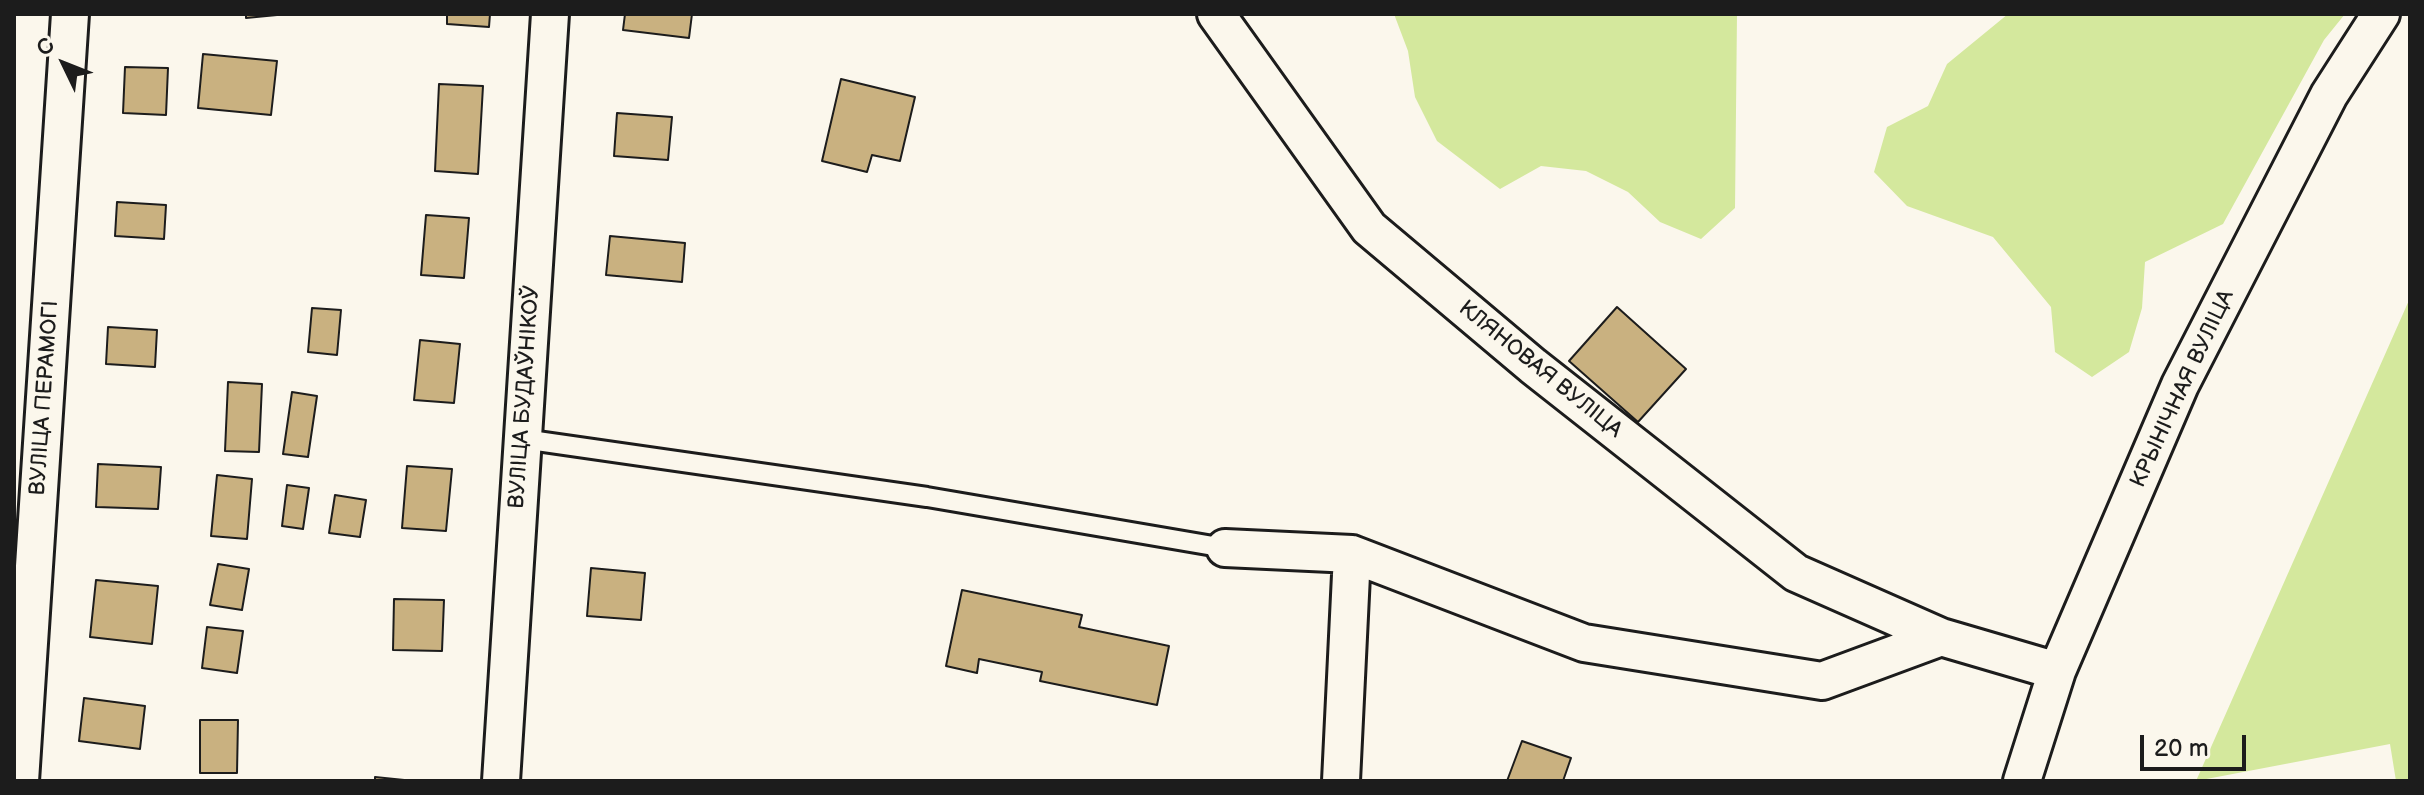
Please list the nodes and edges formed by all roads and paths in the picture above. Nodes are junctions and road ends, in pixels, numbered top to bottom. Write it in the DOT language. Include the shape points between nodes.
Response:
graph roads {
  1 [pos="70,14"];
  2 [pos="550,14"];
  3 [pos="1216,14"];
  4 [pos="2381,14"];
  5 [pos="523,439"];
  6 [pos="1225,548"];
  7 [pos="1352,554"];
  8 [pos="1941,637"];
  9 [pos="2057,671"];
  10 [pos="20,781"];
  11 [pos="501,781"];
  12 [pos="1341,781"];
  13 [pos="2022,781"];
  1 -- 10 [label="street, ВУЛІЦА ПЕРАМОГІ"];
  2 -- 5 [label="street, ВУЛІЦА БУДАЎНІКОЎ"];
  3 -- 8 [label="street, КЛЯНОВАЯ ВУЛІЦА" via="1369,228 1533,366 1796,573"];
  4 -- 9 [label="street, КРЫНІЧНАЯ ВУЛІЦА" via="2329,95 2180,385"];
  5 -- 6 [label="lane" via="927,497"];
  5 -- 11 [label="street, ВУЛІЦА БУДАЎНІКОЎ"];
  6 -- 7 [label="street"];
  7 -- 8 [label="street" via="1584,643 1822,681"];
  7 -- 12 [label="street"];
  8 -- 9 [label="street, КЛЯНОВАЯ ВУЛІЦА"];
  9 -- 13 [label="street, КРЫНІЧНАЯ ВУЛІЦА"];
}
